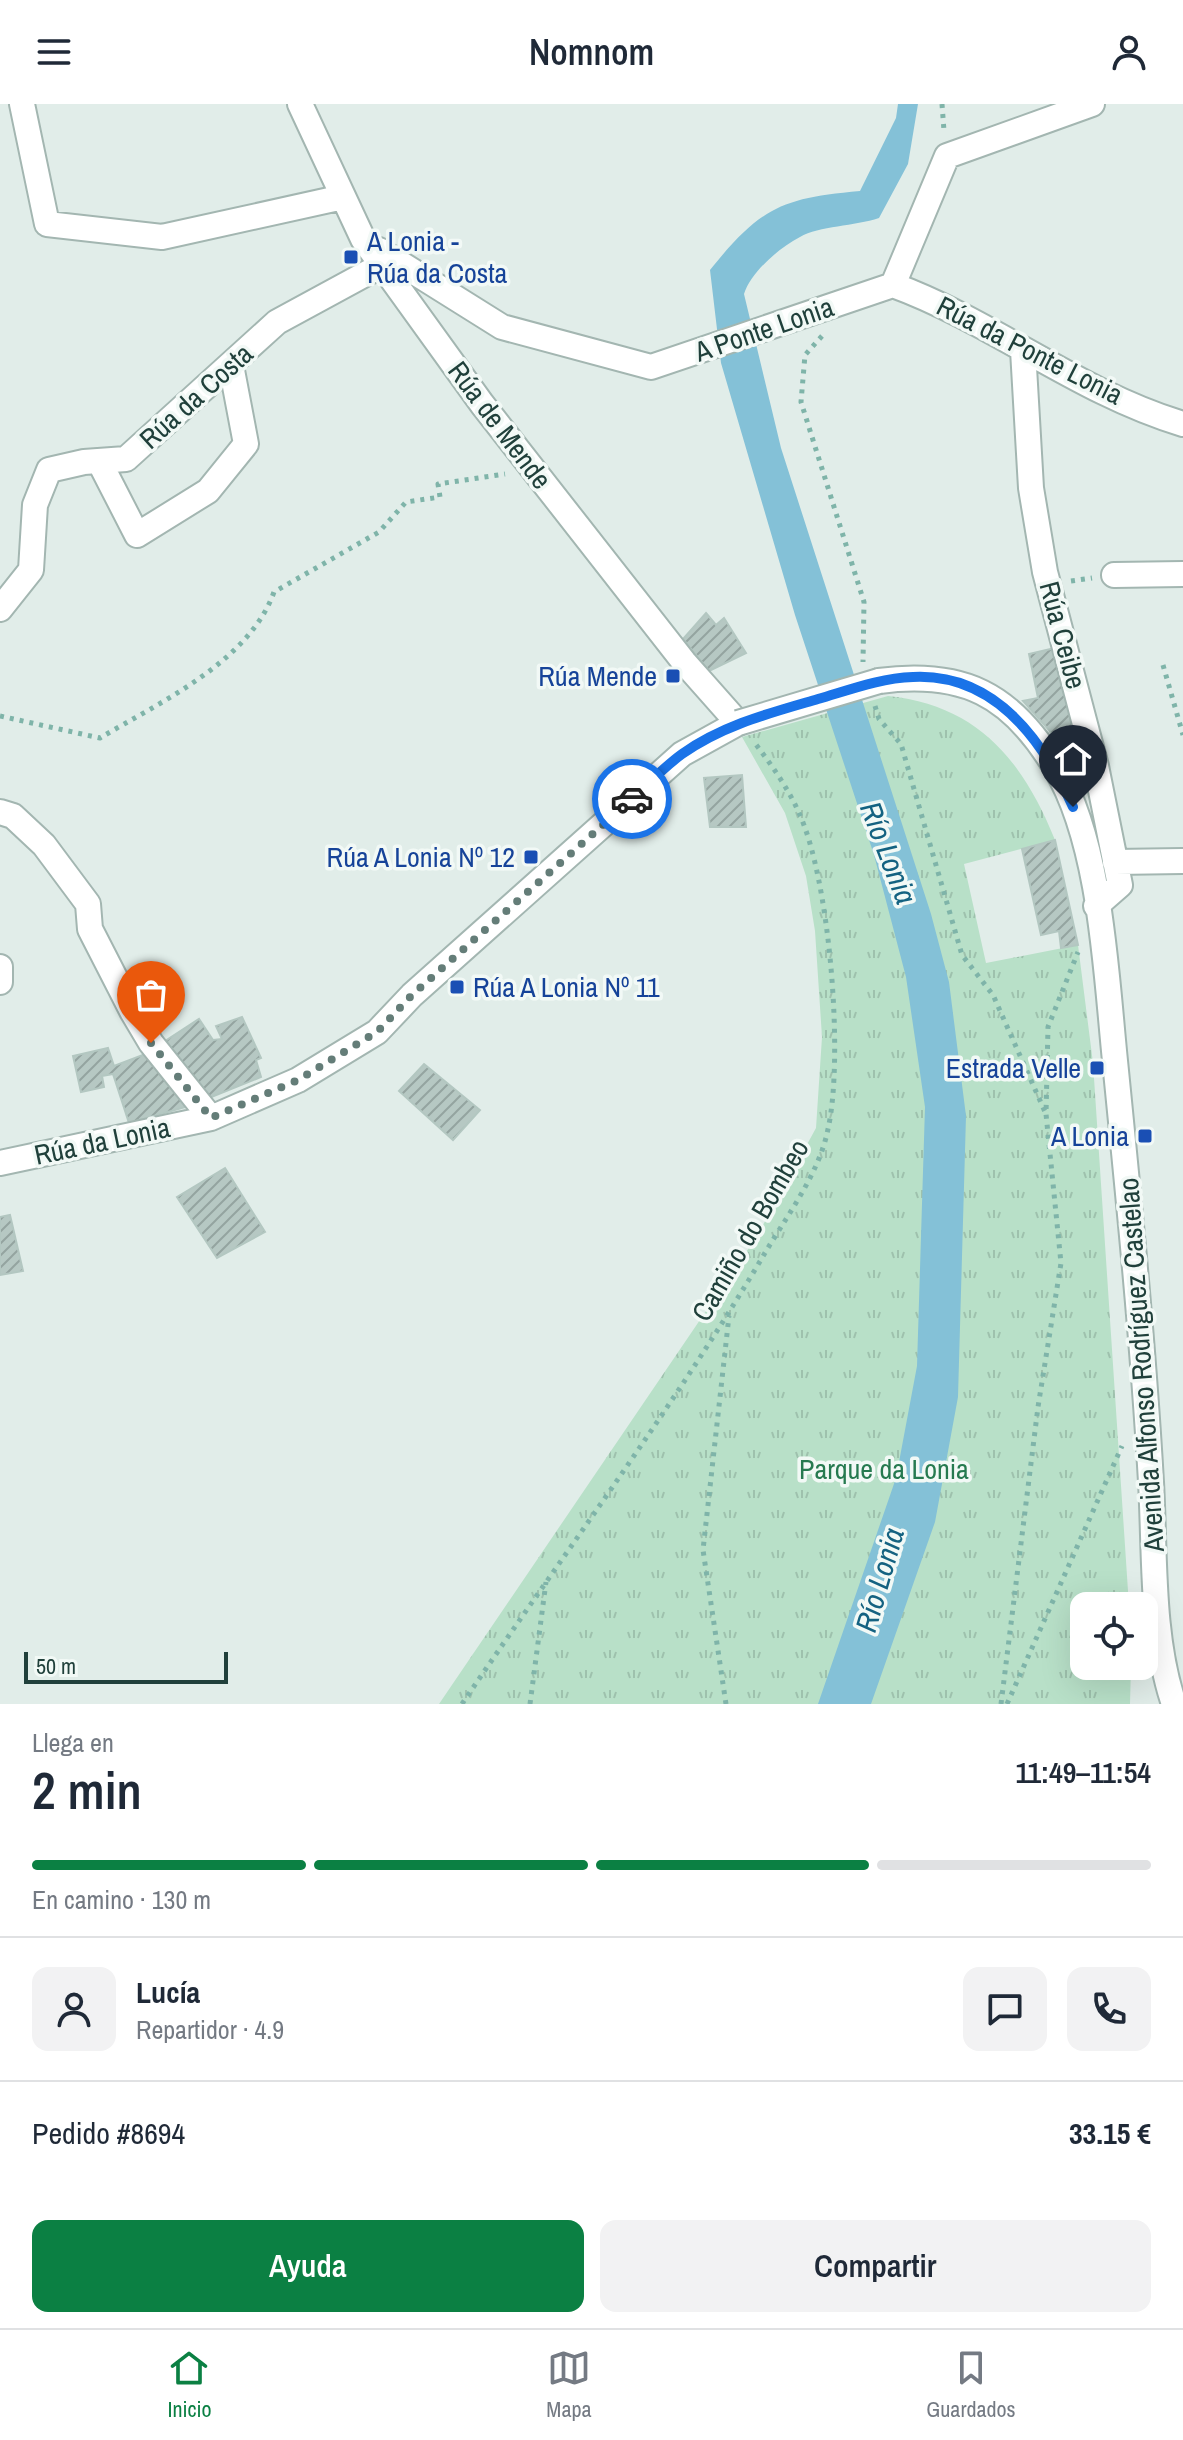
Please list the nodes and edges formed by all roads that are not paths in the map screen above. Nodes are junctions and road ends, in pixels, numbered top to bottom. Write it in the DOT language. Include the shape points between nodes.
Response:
graph roads {
  1 [pos="22,104"];
  2 [pos="300,104"];
  3 [pos="1092,104"];
  4 [pos="343,197"];
  5 [pos="363,239"];
  6 [pos="382,265"];
  7 [pos="885,288"];
  8 [pos="1023,350"];
  9 [pos="231,365"];
  10 [pos="1183,424"];
  11 [pos="99,461"];
  12 [pos="1183,574"];
  13 [pos="1114,575"];
  14 [pos="0,609"];
  15 [pos="738,723"];
  16 [pos="0,812"];
  17 [pos="1183,861"];
  18 [pos="1115,862"];
  19 [pos="1096,906"];
  20 [pos="0,967"];
  21 [pos="0,982"];
  22 [pos="211,1118"];
  23 [pos="0,1163"];
  24 [pos="1159,1623"];
  25 [pos="1157,1704"];
  26 [pos="1174,1704"];
  1 -- 4 [label="street" via="47,224 162,237"];
  2 -- 4 [label="street, Rúa de Mende"];
  3 -- 7 [label="street" via="947,156"];
  4 -- 5 [label="street, Rúa de Mende"];
  5 -- 6 [label="street, Rúa de Mende"];
  5 -- 7 [label="street, A Ponte Lonia" via="502,327 651,367"];
  6 -- 9 [label="street, Rúa da Costa" via="277,322"];
  6 -- 15 [label="street, Rúa de Mende" via="534,470"];
  7 -- 8 [label="street, Rúa da Ponte Lonia" via="930,298"];
  8 -- 10 [label="street, Rúa da Ponte Lonia" via="1082,382"];
  8 -- 18 [label="street, Rúa Ceibe" via="1031,488"];
  9 -- 11 [label="street, Rúa da Costa" via="126,459"];
  9 -- 11 [label="street" via="246,444 208,491 137,535"];
  11 -- 14 [label="street, Rúa da Costa" via="49,470 35,505 31,570"];
  12 -- 13 [label="street"];
  15 -- 19 [label="street, Avenida Alfonso Rodríguez Castelao, bridge" via="879,681 912,677 945,678 996,701 1057,770 1073,807"];
  15 -- 22 [label="street, Rúa da Lonia" via="682,754 377,1032 298,1080"];
  16 -- 22 [label="street" via="13,816 44,845 88,904 90,929 132,1011"];
  17 -- 18 [label="street"];
  18 -- 19 [label="street, Rúa Ceibe" via="1120,885"];
  19 -- 24 [label="street, Avenida Alfonso Rodríguez Castelao" via="1127,1173"];
  20 -- 21 [label="street"];
  22 -- 23 [label="street, Rúa da Lonia"];
  24 -- 25 [label="street"];
  24 -- 26 [label="street, Avenida Alfonso Rodríguez Castelao"];
}
